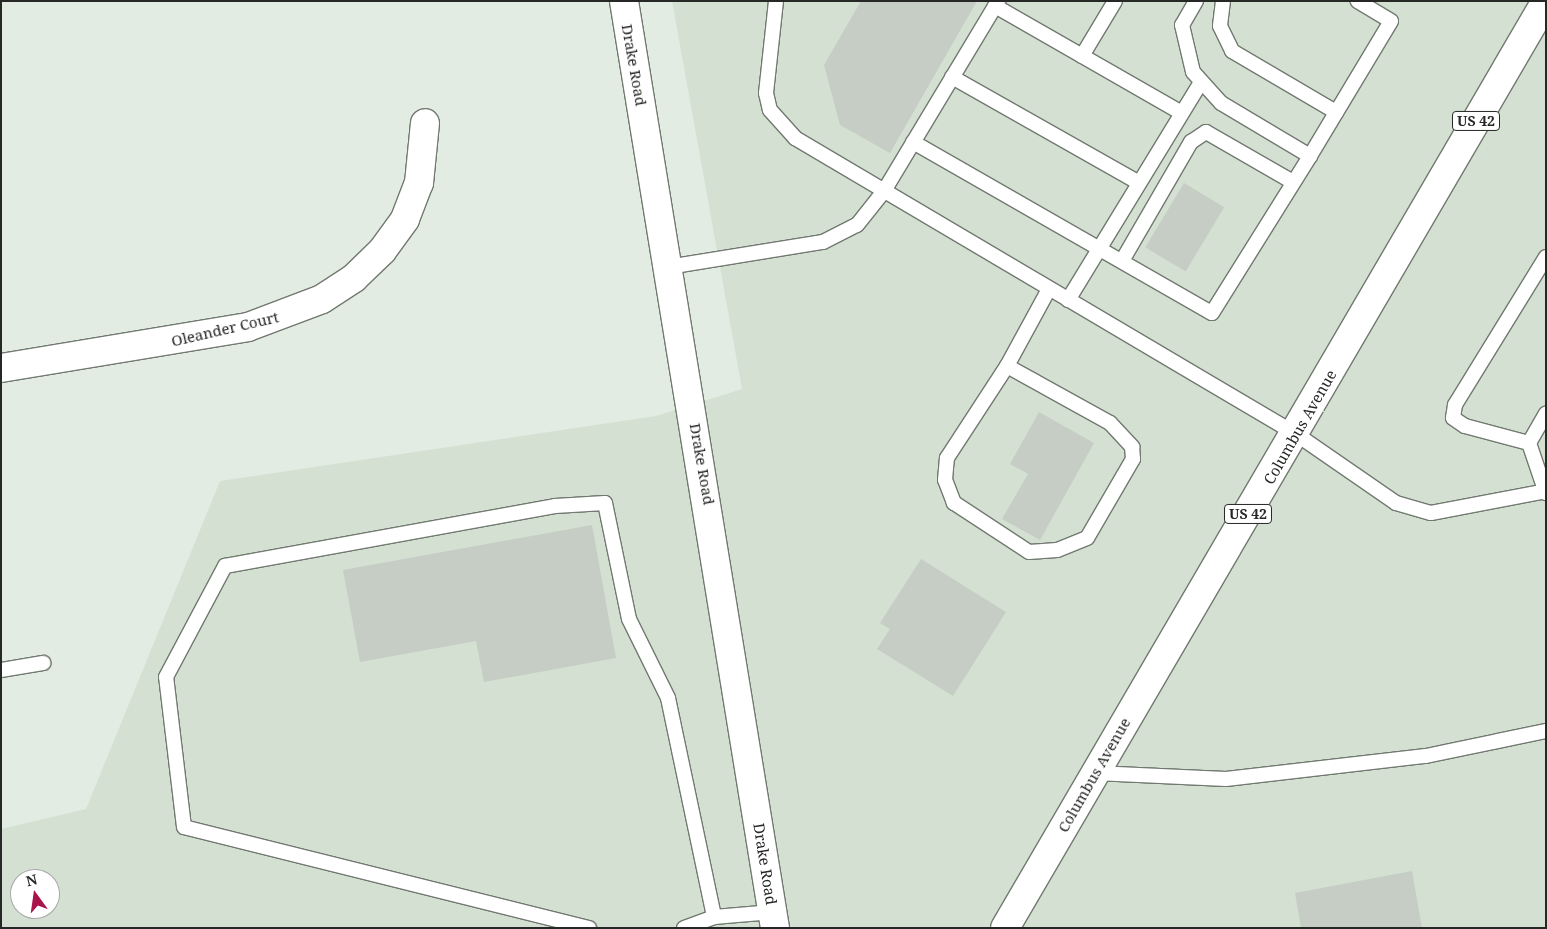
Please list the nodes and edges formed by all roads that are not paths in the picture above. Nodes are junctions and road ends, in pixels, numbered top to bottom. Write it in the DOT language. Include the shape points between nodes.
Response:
graph roads {
  1 [pos="624,1"];
  2 [pos="776,1"];
  3 [pos="1115,1"];
  4 [pos="1196,1"];
  5 [pos="1223,1"];
  6 [pos="1358,1"];
  7 [pos="1546,1"];
  8 [pos="996,4"];
  9 [pos="1082,56"];
  10 [pos="952,77"];
  11 [pos="1201,82"];
  12 [pos="1336,112"];
  13 [pos="1182,113"];
  14 [pos="425,123"];
  15 [pos="913,142"];
  16 [pos="1310,156"];
  17 [pos="1293,182"];
  18 [pos="1139,183"];
  19 [pos="884,191"];
  20 [pos="1099,250"];
  21 [pos="1546,257"];
  22 [pos="1122,261"];
  23 [pos="668,267"];
  24 [pos="1049,289"];
  25 [pos="1068,300"];
  26 [pos="1007,366"];
  27 [pos="1,368"];
  28 [pos="1546,413"];
  29 [pos="1296,434"];
  30 [pos="1529,443"];
  31 [pos="1546,492"];
  32 [pos="43,663"];
  33 [pos="1,670"];
  34 [pos="1546,731"];
  35 [pos="1095,773"];
  36 [pos="714,917"];
  37 [pos="774,920"];
  38 [pos="588,928"];
  39 [pos="684,928"];
  40 [pos="1005,928"];
  1 -- 23 [label="street, Drake Road"];
  2 -- 19 [label="lane" via="766,73 770,110 796,138"];
  3 -- 9 [label="lane"];
  4 -- 11 [label="lane" via="1182,26 1193,72"];
  5 -- 12 [label="lane" via="1220,26 1232,51"];
  6 -- 12 [label="lane" via="1391,21"];
  7 -- 29 [label="street, Columbus Avenue / US 42"];
  8 -- 9 [label="lane"];
  8 -- 10 [label="lane"];
  9 -- 13 [label="lane"];
  10 -- 15 [label="lane"];
  10 -- 18 [label="lane"];
  11 -- 13 [label="lane"];
  11 -- 16 [label="lane" via="1220,103"];
  12 -- 16 [label="lane"];
  13 -- 18 [label="lane"];
  14 -- 27 [label="street, Oleander Court" via="419,183 404,219 382,251 354,278 322,299 248,327"];
  15 -- 19 [label="lane"];
  15 -- 20 [label="lane"];
  16 -- 17 [label="lane"];
  17 -- 22 [label="lane" via="1206,132 1191,142"];
  17 -- 22 [label="lane" via="1212,313"];
  18 -- 20 [label="lane"];
  19 -- 23 [label="lane" via="857,225 823,242"];
  19 -- 24 [label="lane"];
  20 -- 22 [label="lane"];
  20 -- 25 [label="lane"];
  21 -- 30 [label="lane" via="1455,405 1453,418 1465,426"];
  23 -- 37 [label="street, Drake Road"];
  24 -- 25 [label="lane"];
  24 -- 26 [label="lane"];
  25 -- 29 [label="lane"];
  26 -- 26 [label="lane" via="947,458 946,480 954,504 1029,552 1057,550 1087,538 1133,459 1132,447 1110,423"];
  28 -- 30 [label="lane"];
  29 -- 31 [label="lane" via="1396,503 1431,513"];
  29 -- 35 [label="street, Columbus Avenue / US 42"];
  30 -- 31 [label="lane"];
  32 -- 33 [label="lane"];
  34 -- 35 [label="lane" via="1426,756 1226,779"];
  35 -- 40 [label="street, Columbus Avenue / US 42"];
  36 -- 37 [label="lane"];
  36 -- 38 [label="lane" via="668,698 629,619 605,503 555,506 225,566 166,677 184,827"];
  36 -- 39 [label="lane"];
}
